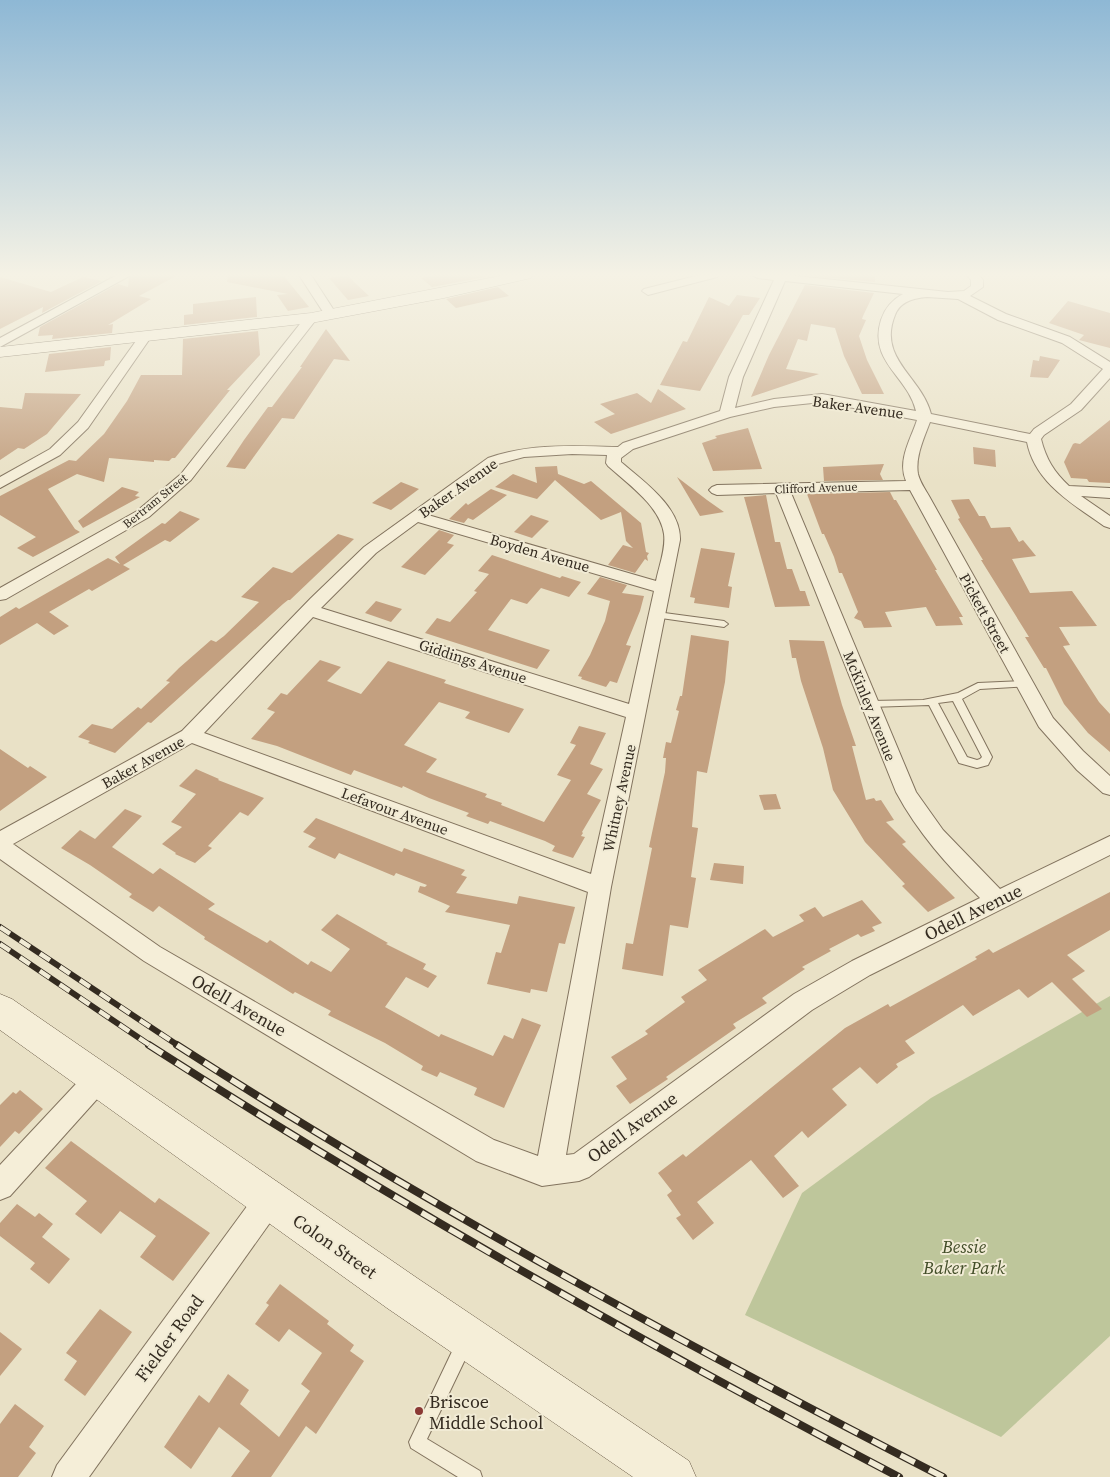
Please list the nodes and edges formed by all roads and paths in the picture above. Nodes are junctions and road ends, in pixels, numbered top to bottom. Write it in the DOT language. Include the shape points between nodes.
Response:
graph roads {
  1 [pos="78,344"];
  2 [pos="140,344"];
  3 [pos="291,344"];
  4 [pos="751,344"];
  5 [pos="885,344"];
  6 [pos="1072,344"];
  7 [pos="0,352"];
  8 [pos="1110,369"];
  9 [pos="726,414"];
  10 [pos="925,417"];
  11 [pos="1034,439"];
  12 [pos="621,451"];
  13 [pos="0,483"];
  14 [pos="916,485"];
  15 [pos="717,490"];
  16 [pos="782,490"];
  17 [pos="1065,490"];
  18 [pos="1110,493"];
  19 [pos="417,517"];
  20 [pos="1110,523"];
  21 [pos="663,588"];
  22 [pos="0,595"];
  23 [pos="310,610"];
  24 [pos="657,615"];
  25 [pos="724,624"];
  26 [pos="1025,684"];
  27 [pos="956,697"];
  28 [pos="932,701"];
  29 [pos="870,704"];
  30 [pos="636,713"];
  31 [pos="190,735"];
  32 [pos="1110,787"];
  33 [pos="0,841"];
  34 [pos="1110,845"];
  35 [pos="0,847"];
  36 [pos="600,887"];
  37 [pos="996,900"];
  38 [pos="0,1010"];
  39 [pos="98,1079"];
  40 [pos="549,1171"];
  41 [pos="0,1186"];
  42 [pos="269,1200"];
  43 [pos="467,1338"];
  44 [pos="69,1477"];
  45 [pos="474,1477"];
  46 [pos="673,1477"];
  1 -- 7 [label="main road"];
  2 -- 13 [label="street" via="83,426 55,452"];
  3 -- 22 [label="street, Bertram Street" via="186,477 172,490 122,528"];
  4 -- 9 [label="street" via="736,377"];
  5 -- 10 [label="street"];
  6 -- 8 [label="street"];
  8 -- 11 [label="street" via="1076,407 1038,432"];
  9 -- 10 [label="street, Baker Avenue" via="774,403 822,398"];
  9 -- 12 [label="street, Baker Avenue"];
  10 -- 11 [label="street, Baker Avenue"];
  10 -- 14 [label="street, Pickett Street" via="911,461 911,475"];
  11 -- 17 [label="street" via="1038,456 1047,472"];
  12 -- 19 [label="street, Baker Avenue" via="532,450 511,453 493,461"];
  12 -- 21 [label="street, Whitney Avenue" via="614,456 613,463 654,502 669,521 673,534"];
  14 -- 16 [label="street, Clifford Avenue"];
  14 -- 26 [label="street, Pickett Street"];
  15 -- 16 [label="street, Clifford Avenue"];
  16 -- 29 [label="street, McKinley Avenue"];
  17 -- 18 [label="street"];
  17 -- 20 [label="street"];
  19 -- 21 [label="street, Boyden Avenue"];
  19 -- 23 [label="street, Baker Avenue" via="370,550"];
  21 -- 24 [label="street, Whitney Avenue"];
  23 -- 30 [label="street, Giddings Avenue"];
  23 -- 31 [label="street, Baker Avenue"];
  24 -- 25 [label="lane"];
  24 -- 30 [label="street, Whitney Avenue"];
  26 -- 27 [label="lane" via="978,686"];
  26 -- 32 [label="street, Pickett Street" via="1046,722 1063,744"];
  27 -- 28 [label="lane"];
  27 -- 28 [label="lane" via="987,757 984,762 977,764 964,760"];
  28 -- 29 [label="lane"];
  29 -- 37 [label="street, McKinley Avenue" via="916,813 928,830"];
  30 -- 36 [label="street, Whitney Avenue"];
  31 -- 33 [label="street, Baker Avenue"];
  31 -- 36 [label="street, Lefavour Avenue"];
  34 -- 37 [label="street, Odell Avenue"];
  35 -- 40 [label="street, Odell Avenue" via="161,959 486,1151 542,1172"];
  36 -- 40 [label="street, Whitney Avenue"];
  37 -- 40 [label="street, Odell Avenue" via="803,1002 579,1167"];
  38 -- 39 [label="main road, Colon Street"];
  39 -- 41 [label="street"];
  39 -- 42 [label="main road, Colon Street"];
  42 -- 43 [label="main road, Colon Street"];
  42 -- 44 [label="street, Fielder Road"];
  43 -- 45 [label="lane" via="417,1442"];
  43 -- 46 [label="main road, Colon Street"];
}
